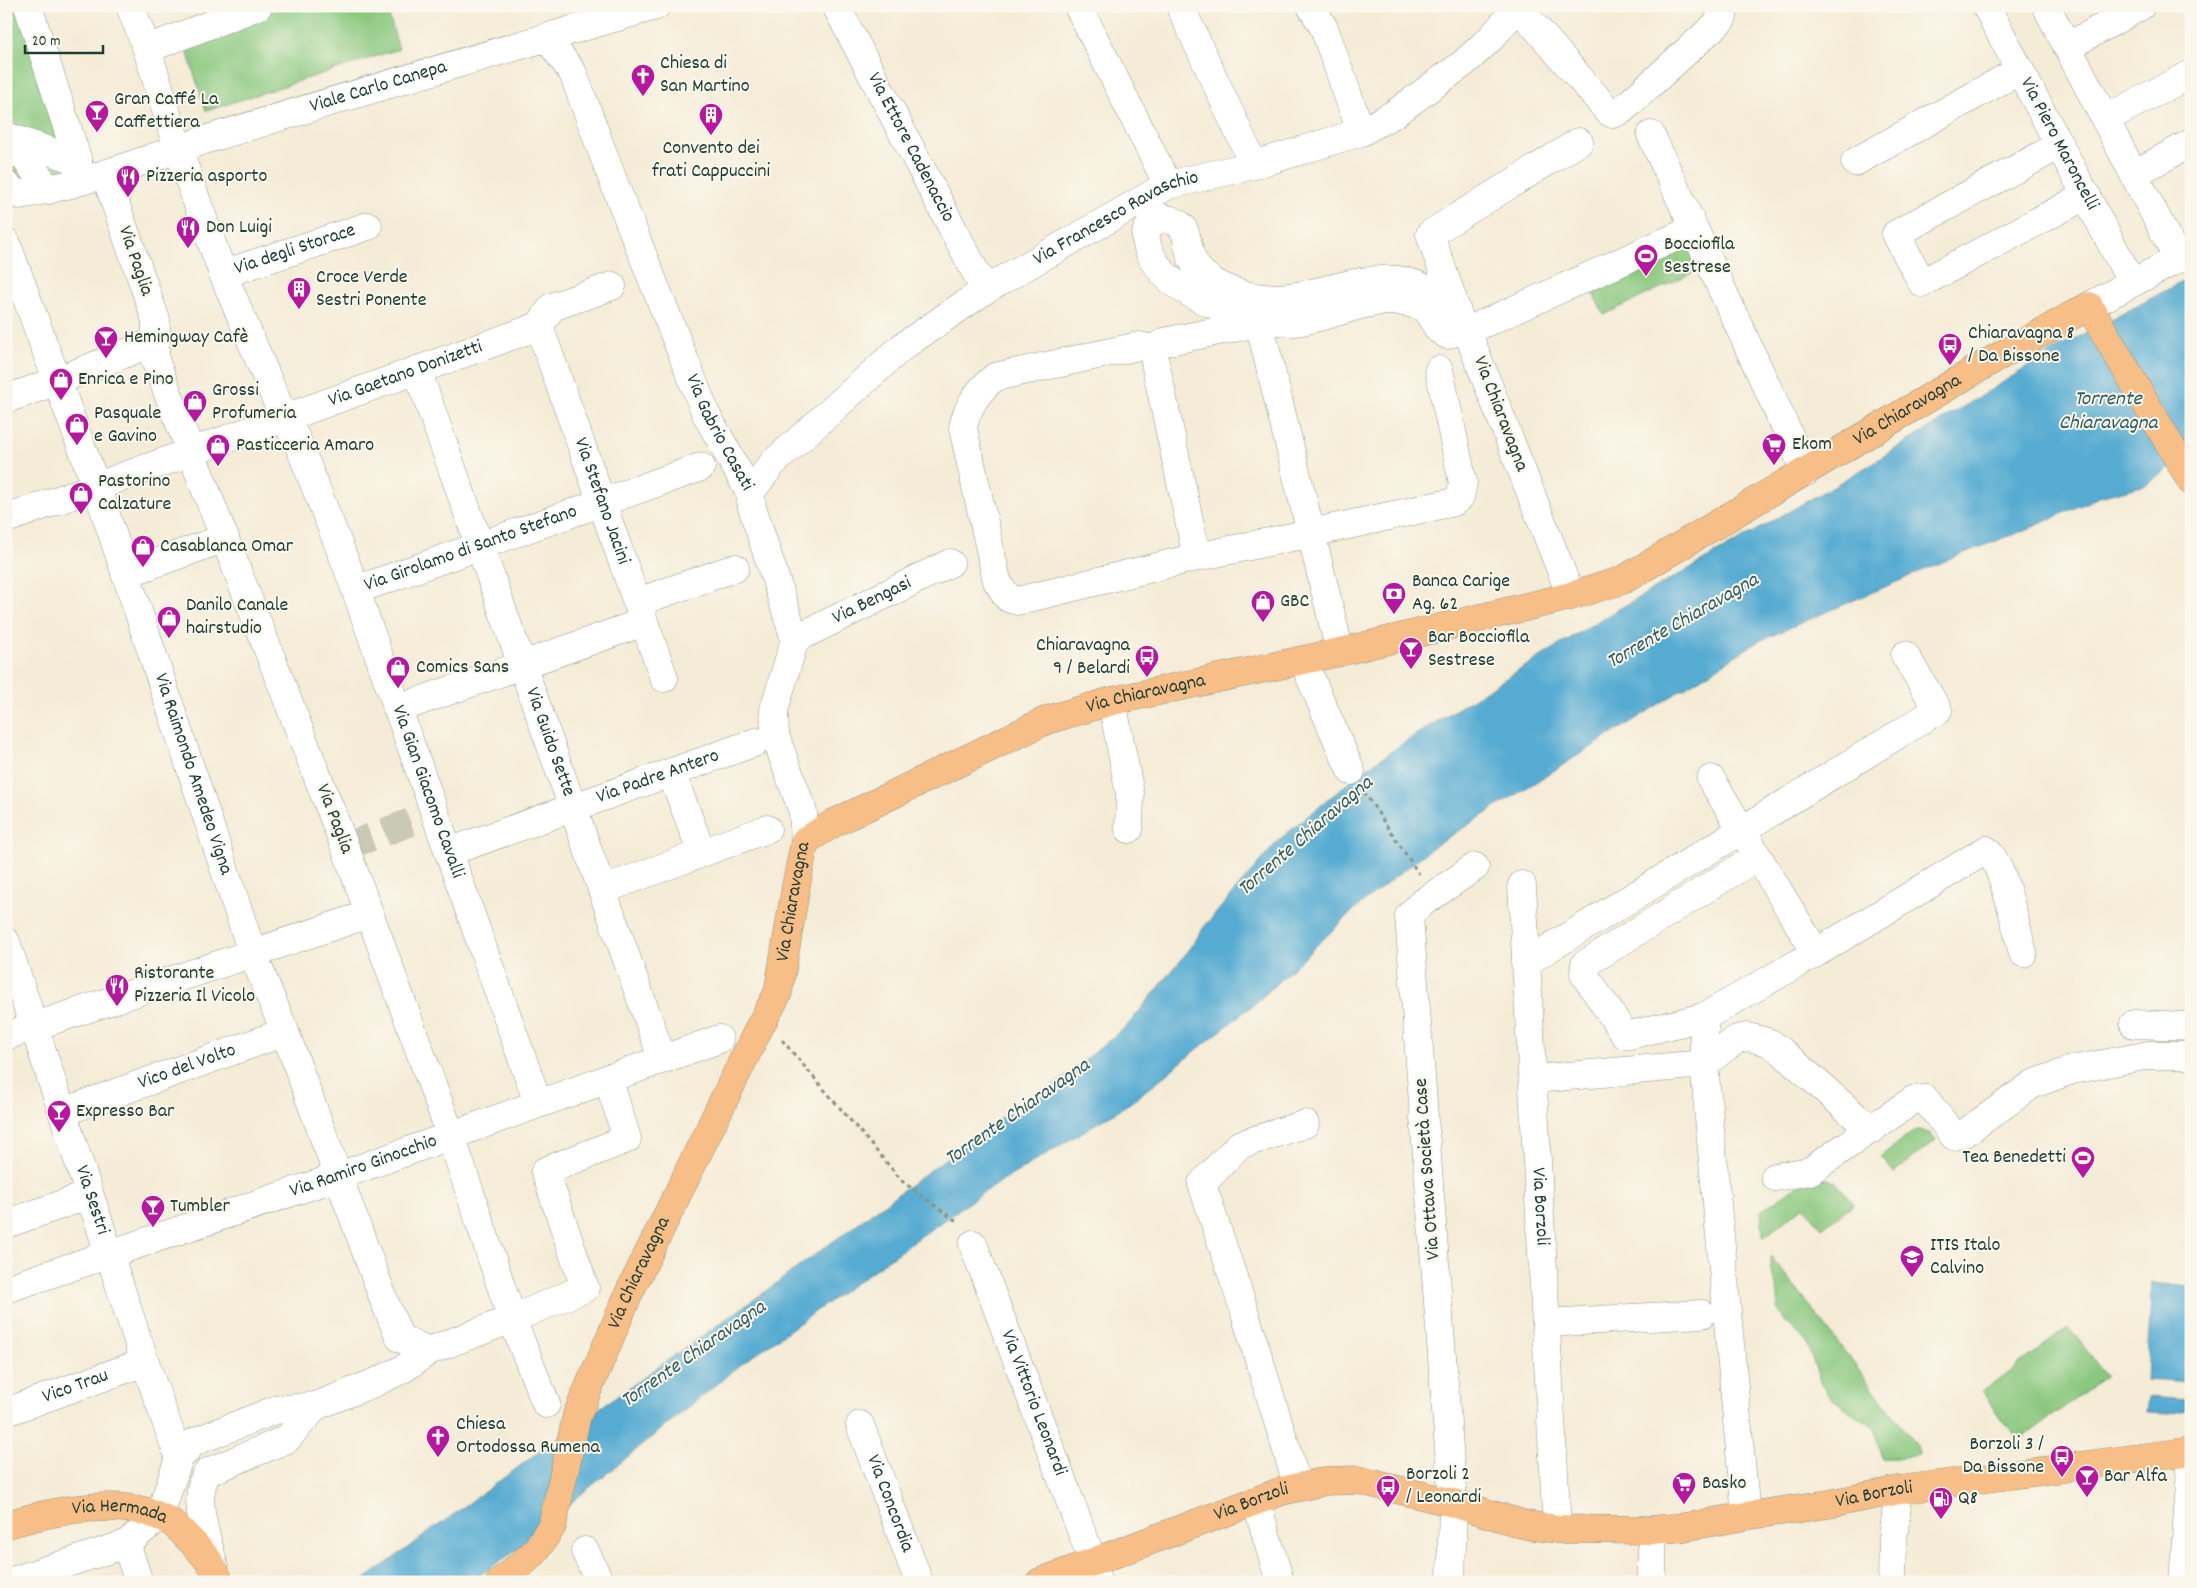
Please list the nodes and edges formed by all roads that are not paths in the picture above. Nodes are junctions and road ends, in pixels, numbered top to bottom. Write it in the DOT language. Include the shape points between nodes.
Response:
graph roads {
  1 [pos="28,6"];
  2 [pos="130,6"];
  3 [pos="258,6"];
  4 [pos="656,6"];
  5 [pos="836,6"];
  6 [pos="1078,6"];
  7 [pos="1180,6"];
  8 [pos="1311,6"];
  9 [pos="1519,6"];
  10 [pos="1718,6"];
  11 [pos="1986,6"];
  12 [pos="2046,6"];
  13 [pos="2141,6"];
  14 [pos="608,13"];
  15 [pos="548,38"];
  16 [pos="2067,47"];
  17 [pos="147,49"];
  18 [pos="2020,70"];
  19 [pos="2191,74"];
  20 [pos="2105,119"];
  21 [pos="1362,132"];
  22 [pos="1651,135"];
  23 [pos="6,136"];
  24 [pos="1579,142"];
  25 [pos="2191,143"];
  26 [pos="2060,145"];
  27 [pos="6,149"];
  28 [pos="178,149"];
  29 [pos="1855,162"];
  30 [pos="1254,165"];
  31 [pos="105,174"];
  32 [pos="2134,174"];
  33 [pos="6,185"];
  34 [pos="1168,186"];
  35 [pos="50,190"];
  36 [pos="2087,195"];
  37 [pos="368,226"];
  38 [pos="1694,229"];
  39 [pos="6,242"];
  40 [pos="2184,256"];
  41 [pos="223,274"];
  42 [pos="2132,283"];
  43 [pos="612,286"];
  44 [pos="985,290"];
  45 [pos="2093,313"];
  46 [pos="1258,321"];
  47 [pos="539,326"];
  48 [pos="156,330"];
  49 [pos="1465,330"];
  50 [pos="1153,353"];
  51 [pos="416,370"];
  52 [pos="1439,370"];
  53 [pos="57,381"];
  54 [pos="6,398"];
  55 [pos="284,418"];
  56 [pos="192,452"];
  57 [pos="701,467"];
  58 [pos="1806,472"];
  59 [pos="2189,476"];
  60 [pos="96,487"];
  61 [pos="750,493"];
  62 [pos="602,502"];
  63 [pos="6,519"];
  64 [pos="1311,533"];
  65 [pos="225,538"];
  66 [pos="479,546"];
  67 [pos="1197,557"];
  68 [pos="950,563"];
  69 [pos="736,568"];
  70 [pos="125,574"];
  71 [pos="356,590"];
  72 [pos="1571,596"];
  73 [pos="641,612"];
  74 [pos="795,639"];
  75 [pos="1340,652"];
  76 [pos="1905,655"];
  77 [pos="1303,661"];
  78 [pos="522,665"];
  79 [pos="664,678"];
  80 [pos="1112,701"];
  81 [pos="397,709"];
  82 [pos="756,742"];
  83 [pos="1351,771"];
  84 [pos="672,772"];
  85 [pos="1711,779"];
  86 [pos="572,808"];
  87 [pos="766,829"];
  88 [pos="1129,829"];
  89 [pos="1741,830"];
  90 [pos="805,841"];
  91 [pos="449,852"];
  92 [pos="702,852"];
  93 [pos="1757,857"];
  94 [pos="1474,867"];
  95 [pos="1522,885"];
  96 [pos="602,890"];
  97 [pos="369,914"];
  98 [pos="6,942"];
  99 [pos="252,952"];
  100 [pos="1816,953"];
  101 [pos="2023,953"];
  102 [pos="1525,962"];
  103 [pos="1704,1018"];
  104 [pos="2134,1024"];
  105 [pos="34,1026"];
  106 [pos="2191,1026"];
  107 [pos="285,1032"];
  108 [pos="6,1036"];
  109 [pos="719,1039"];
  110 [pos="2191,1055"];
  111 [pos="662,1058"];
  112 [pos="1704,1064"];
  113 [pos="608,1078"];
  114 [pos="1534,1079"];
  115 [pos="538,1104"];
  116 [pos="63,1112"];
  117 [pos="1304,1124"];
  118 [pos="1873,1129"];
  119 [pos="450,1136"];
  120 [pos="338,1177"];
  121 [pos="1774,1177"];
  122 [pos="89,1195"];
  123 [pos="6,1224"];
  124 [pos="968,1234"];
  125 [pos="109,1254"];
  126 [pos="6,1289"];
  127 [pos="1702,1314"];
  128 [pos="512,1319"];
  129 [pos="1546,1323"];
  130 [pos="400,1338"];
  131 [pos="430,1351"];
  132 [pos="145,1362"];
  133 [pos="376,1382"];
  134 [pos="546,1404"];
  135 [pos="316,1406"];
  136 [pos="6,1412"];
  137 [pos="860,1425"];
  138 [pos="2191,1451"];
  139 [pos="179,1458"];
  140 [pos="2191,1469"];
  141 [pos="1298,1487"];
  142 [pos="1900,1490"];
  143 [pos="1256,1501"];
  144 [pos="1453,1503"];
  145 [pos="1746,1516"];
  146 [pos="159,1517"];
  147 [pos="6,1525"];
  148 [pos="1558,1529"];
  149 [pos="1652,1530"];
  150 [pos="126,1544"];
  151 [pos="585,1552"];
  152 [pos="1095,1572"];
  153 [pos="217,1574"];
  154 [pos="9,1582"];
  155 [pos="138,1582"];
  156 [pos="500,1582"];
  157 [pos="600,1582"];
  158 [pos="919,1582"];
  159 [pos="1040,1582"];
  160 [pos="1280,1582"];
  161 [pos="1452,1582"];
  162 [pos="1652,1582"];
  163 [pos="1892,1582"];
  164 [pos="2183,1582"];
  1 -- 23 [label="street" via="78,161"];
  2 -- 17 [label="street, Via Gian Giacomo Cavalli"];
  3 -- 17 [label="street"];
  4 -- 14 [label="street, Viale Carlo Canepa"];
  5 -- 44 [label="street, Via Ettore Cadenaccio"];
  6 -- 34 [label="street"];
  7 -- 30 [label="street"];
  8 -- 21 [label="street" via="1324,28"];
  9 -- 10 [label="street" via="1613,114 1622,110 1720,21 1723,17"];
  9 -- 21 [label="street, Via Francesco Ravaschio" via="1490,39 1457,68 1394,114"];
  11 -- 18 [label="street, Via Piero Maroncelli"];
  12 -- 16 [label="street"];
  13 -- 16 [label="street"];
  14 -- 15 [label="street, Viale Carlo Canepa"];
  15 -- 28 [label="street, Viale Carlo Canepa"];
  15 -- 61 [label="street, Via Gabrio Casati" via="573,73 706,414"];
  16 -- 20 [label="street"];
  17 -- 28 [label="street, Via Gian Giacomo Cavalli"];
  18 -- 26 [label="street, Via Piero Maroncelli"];
  18 -- 29 [label="street"];
  19 -- 20 [label="street"];
  20 -- 32 [label="street"];
  21 -- 30 [label="street, Via Francesco Ravaschio"];
  22 -- 38 [label="street"];
  24 -- 49 [label="street, Via Chiaravagna" via="1430,234"];
  25 -- 32 [label="street"];
  26 -- 36 [label="street, Via Piero Maroncelli"];
  26 -- 36 [label="street" via="1896,234 1922,283"];
  27 -- 35 [label="street" via="24,157"];
  28 -- 31 [label="street, Viale Carlo Canepa"];
  28 -- 41 [label="street, Via Gian Giacomo Cavalli"];
  30 -- 34 [label="street, Via Francesco Ravaschio"];
  31 -- 35 [label="street, Viale Carlo Canepa"];
  31 -- 48 [label="street, Via Paglia"];
  32 -- 40 [label="street"];
  33 -- 35 [label="street, Viale Carlo Canepa" via="19,195"];
  34 -- 44 [label="street, Via Francesco Ravaschio"];
  36 -- 42 [label="street, Via Piero Maroncelli"];
  37 -- 41 [label="street, Via degli Storace"];
  38 -- 49 [label="street"];
  38 -- 58 [label="street"];
  39 -- 53 [label="street, Via Raimondo Amedeo Vigna"];
  40 -- 42 [label="street, Via Chiaravagna"];
  41 -- 55 [label="street, Via Gian Giacomo Cavalli"];
  42 -- 45 [label="street, Via Chiaravagna"];
  43 -- 47 [label="street" via="552,307"];
  44 -- 61 [label="street, Via Francesco Ravaschio" via="902,347 773,463"];
  45 -- 58 [label="main road, Via Chiaravagna" via="1989,362"];
  45 -- 59 [label="main road"];
  46 -- 49 [label="street" via="1294,323 1370,302 1402,300 1425,308 1439,330 1447,335"];
  46 -- 49 [label="street" via="1203,300 1173,282 1149,252 1145,240 1152,222 1163,218 1176,220 1186,232 1193,262 1202,274 1237,292 1279,298 1379,279 1404,281 1429,290 1444,301"];
  46 -- 50 [label="street" via="1164,342"];
  46 -- 64 [label="street"];
  47 -- 51 [label="street, Via Gaetano Donizetti"];
  47 -- 62 [label="street, Via Stefano Jacini"];
  48 -- 53 [label="street"];
  48 -- 56 [label="street, Via Paglia" via="156,360"];
  49 -- 72 [label="street, Via Chiaravagna"];
  50 -- 67 [label="street"];
  50 -- 67 [label="street" via="1139,346 995,378 968,406 963,428 997,580 1008,598 1017,601"];
  51 -- 55 [label="street, Via Gaetano Donizetti"];
  51 -- 66 [label="street, Via Guido Sette"];
  52 -- 64 [label="street" via="1463,483 1460,497 1454,502"];
  53 -- 54 [label="street"];
  53 -- 60 [label="street, Via Raimondo Amedeo Vigna"];
  55 -- 56 [label="street, Via Gaetano Donizetti"];
  55 -- 71 [label="street, Via Gian Giacomo Cavalli" via="296,438"];
  56 -- 60 [label="street, Via Gaetano Donizetti"];
  56 -- 65 [label="street, Via Paglia"];
  57 -- 62 [label="street, Via Girolamo di Santo Stefano"];
  58 -- 72 [label="main road, Via Chiaravagna" via="1623,580"];
  60 -- 63 [label="street"];
  60 -- 70 [label="street, Via Raimondo Amedeo Vigna"];
  61 -- 74 [label="street, Via Gabrio Casati"];
  62 -- 66 [label="street, Via Girolamo di Santo Stefano"];
  62 -- 73 [label="street, Via Stefano Jacini"];
  64 -- 67 [label="street"];
  64 -- 75 [label="street"];
  65 -- 70 [label="street"];
  65 -- 97 [label="street, Via Paglia"];
  66 -- 71 [label="street, Via Girolamo di Santo Stefano"];
  66 -- 78 [label="street, Via Guido Sette"];
  68 -- 74 [label="street, Via Bengasi"];
  69 -- 73 [label="street"];
  70 -- 99 [label="street, Via Raimondo Amedeo Vigna"];
  71 -- 81 [label="street, Via Gian Giacomo Cavalli"];
  72 -- 75 [label="main road, Via Chiaravagna"];
  73 -- 78 [label="street"];
  73 -- 79 [label="street, Via Stefano Jacini"];
  74 -- 90 [label="street" via="774,710 775,735 803,812"];
  75 -- 77 [label="main road, Via Chiaravagna"];
  76 -- 89 [label="street" via="1938,710"];
  77 -- 80 [label="main road, Via Chiaravagna"];
  77 -- 83 [label="street"];
  78 -- 81 [label="street"];
  78 -- 86 [label="street, Via Guido Sette"];
  80 -- 88 [label="street" via="1130,794"];
  80 -- 90 [label="main road, Via Chiaravagna" via="1047,720 834,823"];
  81 -- 91 [label="street, Via Gian Giacomo Cavalli"];
  82 -- 84 [label="street, Via Padre Antero"];
  84 -- 86 [label="street, Via Padre Antero"];
  84 -- 92 [label="street"];
  85 -- 89 [label="street"];
  86 -- 91 [label="street, Via Padre Antero"];
  86 -- 96 [label="street, Via Guido Sette"];
  87 -- 92 [label="street"];
  89 -- 93 [label="street"];
  89 -- 102 [label="street"];
  90 -- 156 [label="main road, Via Chiaravagna" via="778,993 629,1292 577,1415 552,1526 534,1553"];
  91 -- 115 [label="street, Via Gian Giacomo Cavalli"];
  92 -- 96 [label="street"];
  93 -- 100 [label="street"];
  93 -- 103 [label="street" via="1585,964 1584,974 1625,1035"];
  94 -- 144 [label="street, Via Ottava Società Case" via="1422,903 1409,916"];
  95 -- 102 [label="street, Via Borzoli"];
  96 -- 111 [label="street, Via Guido Sette"];
  97 -- 99 [label="street"];
  97 -- 119 [label="street, Via Paglia"];
  98 -- 105 [label="street, Via Sestri"];
  99 -- 105 [label="street"];
  99 -- 107 [label="street, Via Raimondo Amedeo Vigna"];
  100 -- 101 [label="street" via="1986,850 1994,855"];
  100 -- 103 [label="street"];
  102 -- 114 [label="street, Via Borzoli"];
  103 -- 112 [label="street"];
  104 -- 106 [label="street"];
  105 -- 108 [label="street"];
  105 -- 116 [label="street, Via Sestri"];
  107 -- 116 [label="street, Vico del Volto"];
  107 -- 120 [label="street, Via Raimondo Amedeo Vigna"];
  109 -- 111 [label="street, Via Ramiro Ginocchio"];
  110 -- 118 [label="street" via="2149,1055 2072,1070 2033,1084 1965,1134 1954,1136 1925,1099 1913,1100"];
  111 -- 113 [label="street, Via Ramiro Ginocchio"];
  112 -- 114 [label="street"];
  112 -- 118 [label="street" via="1738,1039 1748,1037 1768,1042"];
  112 -- 145 [label="street"];
  113 -- 115 [label="street, Via Ramiro Ginocchio"];
  113 -- 128 [label="street" via="627,1139 544,1171 585,1288"];
  114 -- 129 [label="street, Via Borzoli"];
  115 -- 119 [label="street, Via Ramiro Ginocchio"];
  116 -- 122 [label="street, Via Sestri"];
  117 -- 141 [label="street" via="1239,1145 1202,1184 1244,1307"];
  118 -- 121 [label="street" via="1810,1171"];
  119 -- 120 [label="street, Via Ramiro Ginocchio"];
  119 -- 128 [label="street, Via Paglia"];
  120 -- 125 [label="street, Via Ramiro Ginocchio"];
  120 -- 130 [label="street, Via Raimondo Amedeo Vigna"];
  122 -- 123 [label="street"];
  122 -- 125 [label="street, Via Sestri"];
  124 -- 152 [label="street, Via Vittorio Leonardi"];
  125 -- 126 [label="street, Via Ramiro Ginocchio"];
  125 -- 132 [label="street, Via Sestri"];
  127 -- 129 [label="street"];
  128 -- 131 [label="street"];
  128 -- 134 [label="street, Via Paglia"];
  129 -- 148 [label="street, Via Borzoli"];
  130 -- 131 [label="street"];
  130 -- 133 [label="street" via="393,1358"];
  131 -- 133 [label="street"];
  132 -- 136 [label="street, Vico Trau"];
  132 -- 139 [label="street, Via Sestri"];
  133 -- 135 [label="street"];
  135 -- 139 [label="street" via="275,1410 194,1442"];
  135 -- 153 [label="street" via="287,1439 208,1472 202,1480 199,1502"];
  137 -- 158 [label="street, Via Concordia"];
  138 -- 142 [label="main road, Via Borzoli"];
  139 -- 146 [label="street"];
  140 -- 164 [label="street"];
  141 -- 143 [label="main road, Via Borzoli"];
  141 -- 144 [label="main road, Via Borzoli" via="1358,1480"];
  142 -- 145 [label="main road, Via Borzoli"];
  142 -- 163 [label="street" via="1893,1538"];
  143 -- 152 [label="main road, Via Borzoli"];
  143 -- 160 [label="street"];
  144 -- 148 [label="main road, Via Borzoli" via="1526,1525"];
  144 -- 161 [label="street"];
  145 -- 149 [label="main road, Via Borzoli" via="1685,1528"];
  146 -- 147 [label="main road, Via Hermada" via="128,1509 101,1507 71,1510"];
  146 -- 150 [label="street"];
  146 -- 153 [label="main road, Via Hermada" via="182,1532"];
  148 -- 149 [label="main road, Via Borzoli"];
  149 -- 162 [label="street"];
  150 -- 154 [label="street, Via Hermada"];
  150 -- 155 [label="street"];
  151 -- 157 [label="street"];
  152 -- 159 [label="main road, Via Borzoli"];
}
